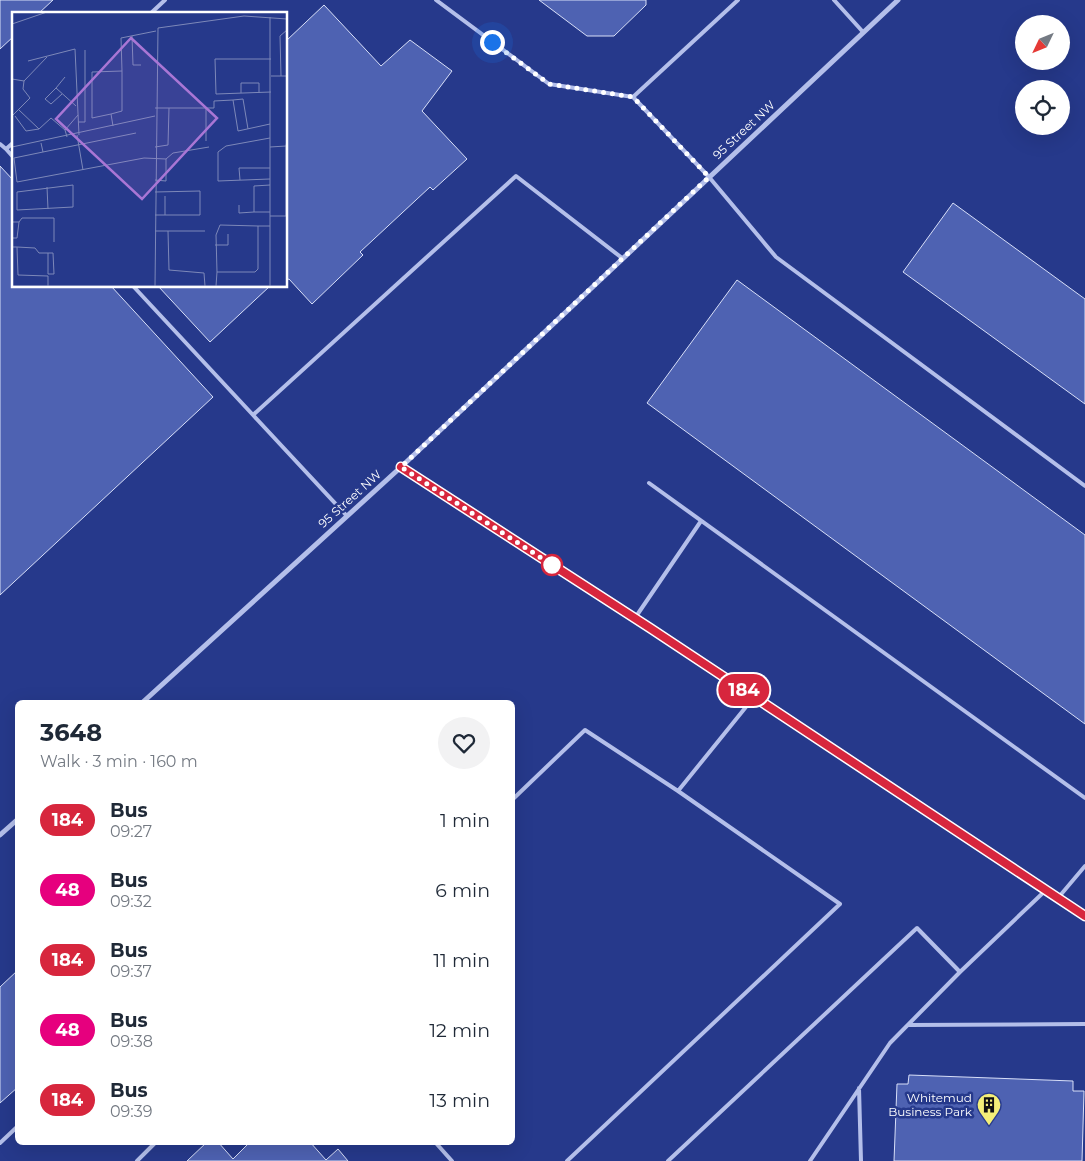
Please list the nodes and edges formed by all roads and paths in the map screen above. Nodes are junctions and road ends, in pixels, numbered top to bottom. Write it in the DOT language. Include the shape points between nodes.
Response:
graph roads {
  1 [pos="165,0"];
  2 [pos="436,0"];
  3 [pos="738,0"];
  4 [pos="834,0"];
  5 [pos="898,0"];
  6 [pos="152,12"];
  7 [pos="863,32"];
  8 [pos="633,97"];
  9 [pos="0,144"];
  10 [pos="12,144"];
  11 [pos="6,150"];
  12 [pos="12,156"];
  13 [pos="709,177"];
  14 [pos="622,258"];
  15 [pos="135,288"];
  16 [pos="253,415"];
  17 [pos="401,467"];
  18 [pos="649,483"];
  19 [pos="1085,486"];
  20 [pos="346,516"];
  21 [pos="701,521"];
  22 [pos="635,618"];
  23 [pos="754,697"];
  24 [pos="146,700"];
  25 [pos="678,791"];
  26 [pos="515,797"];
  27 [pos="1085,798"];
  28 [pos="15,822"];
  29 [pos="0,835"];
  30 [pos="1085,866"];
  31 [pos="1046,890"];
  32 [pos="1058,898"];
  33 [pos="1085,916"];
  34 [pos="960,972"];
  35 [pos="1085,1024"];
  36 [pos="908,1025"];
  37 [pos="860,1088"];
  38 [pos="15,1129"];
  39 [pos="0,1143"];
  40 [pos="153,1145"];
  41 [pos="438,1145"];
  42 [pos="137,1161"];
  43 [pos="452,1161"];
  44 [pos="567,1161"];
  45 [pos="668,1161"];
  46 [pos="810,1161"];
  47 [pos="861,1161"];
  1 -- 6 [label="lane"];
  2 -- 8 [label="lane" via="549,84"];
  3 -- 8 [label="lane"];
  4 -- 7 [label="lane"];
  5 -- 7 [label="street, 95 Street NW"];
  7 -- 13 [label="street, 95 Street NW"];
  8 -- 13 [label="lane"];
  9 -- 11 [label="lane"];
  10 -- 11 [label="lane"];
  11 -- 12 [label="lane"];
  13 -- 14 [label="street, 95 Street NW"];
  13 -- 19 [label="lane" via="776,258"];
  14 -- 16 [label="lane" via="516,176"];
  14 -- 17 [label="street, 95 Street NW"];
  15 -- 16 [label="lane"];
  16 -- 20 [label="lane"];
  17 -- 20 [label="street, 95 Street NW"];
  17 -- 22 [label="street"];
  18 -- 21 [label="lane"];
  20 -- 24 [label="street, 95 Street NW"];
  21 -- 22 [label="lane"];
  21 -- 27 [label="lane"];
  22 -- 23 [label="street"];
  23 -- 25 [label="lane"];
  23 -- 31 [label="street"];
  25 -- 26 [label="lane" via="586,730"];
  25 -- 44 [label="lane" via="840,904"];
  28 -- 29 [label="street"];
  30 -- 32 [label="lane"];
  31 -- 32 [label="street"];
  31 -- 34 [label="lane"];
  32 -- 33 [label="street"];
  34 -- 36 [label="lane"];
  34 -- 45 [label="lane" via="917,928"];
  35 -- 36 [label="lane"];
  36 -- 37 [label="lane" via="890,1043"];
  37 -- 46 [label="lane"];
  37 -- 47 [label="lane"];
  38 -- 39 [label="lane"];
  40 -- 42 [label="lane"];
  41 -- 43 [label="lane"];
}
